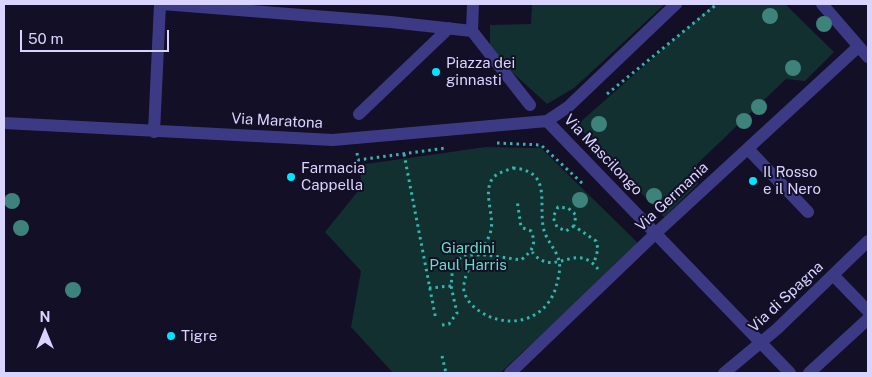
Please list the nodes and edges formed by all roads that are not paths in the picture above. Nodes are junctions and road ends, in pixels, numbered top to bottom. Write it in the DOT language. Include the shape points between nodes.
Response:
graph roads {
  1 [pos="161,4"];
  2 [pos="473,4"];
  3 [pos="676,4"];
  4 [pos="822,4"];
  5 [pos="450,28"];
  6 [pos="472,31"];
  7 [pos="858,47"];
  8 [pos="868,57"];
  9 [pos="530,105"];
  10 [pos="359,114"];
  11 [pos="548,121"];
  12 [pos="4,123"];
  13 [pos="154,132"];
  14 [pos="748,149"];
  15 [pos="808,212"];
  16 [pos="656,234"];
  17 [pos="868,241"];
  18 [pos="833,275"];
  19 [pos="868,311"];
  20 [pos="868,319"];
  21 [pos="762,343"];
  22 [pos="510,373"];
  23 [pos="724,373"];
  24 [pos="790,373"];
  25 [pos="809,373"];
  1 -- 5 [label="street"];
  1 -- 13 [label="street"];
  2 -- 6 [label="street"];
  3 -- 11 [label="street" via="568,107"];
  4 -- 7 [label="street"];
  5 -- 6 [label="street"];
  5 -- 10 [label="street"];
  6 -- 9 [label="street"];
  7 -- 8 [label="street"];
  7 -- 14 [label="street, Via Germania"];
  11 -- 13 [label="street, Via Maratona" via="356,140"];
  11 -- 16 [label="street, Via Mascilongo"];
  12 -- 13 [label="street, Via Maratona"];
  14 -- 15 [label="street"];
  14 -- 16 [label="street, Via Germania"];
  16 -- 21 [label="street, Via Mascilongo"];
  16 -- 22 [label="street, Via Germania"];
  17 -- 18 [label="street, Via di Spagna"];
  18 -- 19 [label="street"];
  18 -- 21 [label="street, Via di Spagna"];
  20 -- 25 [label="street"];
  21 -- 23 [label="street, Via di Spagna"];
  21 -- 24 [label="street, Via Mascilongo"];
}
